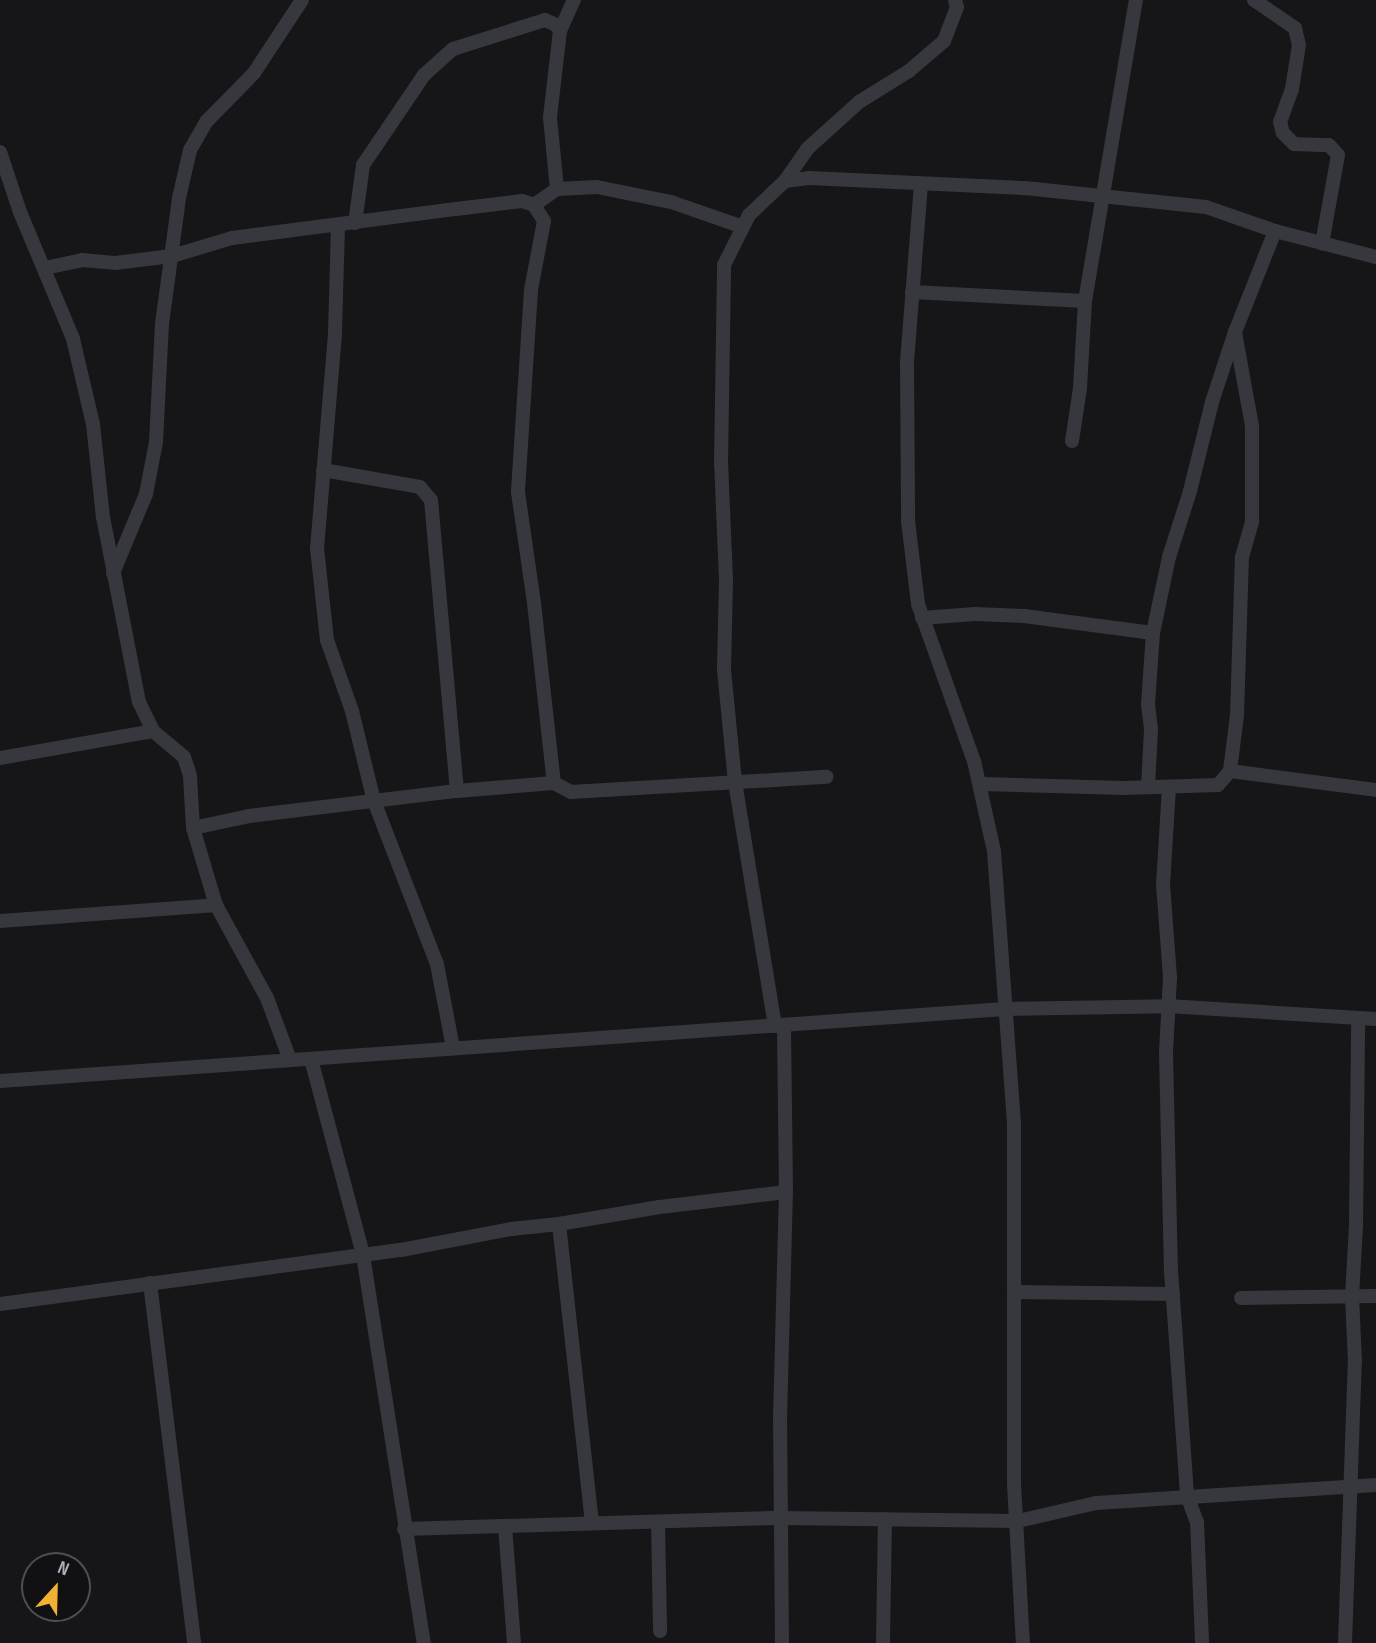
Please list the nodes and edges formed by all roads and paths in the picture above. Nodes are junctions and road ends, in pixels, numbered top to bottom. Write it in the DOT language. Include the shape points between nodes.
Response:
graph roads {
  1 [pos="302,0"];
  2 [pos="574,0"];
  3 [pos="955,0"];
  4 [pos="1136,0"];
  5 [pos="1254,0"];
  6 [pos="559,31"];
  7 [pos="0,152"];
  8 [pos="4,169"];
  9 [pos="785,181"];
  10 [pos="921,184"];
  11 [pos="557,189"];
  12 [pos="1103,196"];
  13 [pos="534,205"];
  14 [pos="355,223"];
  15 [pos="338,225"];
  16 [pos="743,227"];
  17 [pos="1275,231"];
  18 [pos="1322,244"];
  19 [pos="172,256"];
  20 [pos="1376,257"];
  21 [pos="44,268"];
  22 [pos="912,292"];
  23 [pos="1085,301"];
  24 [pos="1235,332"];
  25 [pos="1072,441"];
  26 [pos="323,470"];
  27 [pos="113,574"];
  28 [pos="922,618"];
  29 [pos="1153,632"];
  30 [pos="153,731"];
  31 [pos="0,758"];
  32 [pos="1230,771"];
  33 [pos="827,777"];
  34 [pos="735,782"];
  35 [pos="554,783"];
  36 [pos="981,784"];
  37 [pos="1148,787"];
  38 [pos="1169,787"];
  39 [pos="1376,790"];
  40 [pos="457,791"];
  41 [pos="374,801"];
  42 [pos="193,828"];
  43 [pos="216,905"];
  44 [pos="0,921"];
  45 [pos="1168,1006"];
  46 [pos="1004,1009"];
  47 [pos="1358,1018"];
  48 [pos="1376,1019"];
  49 [pos="780,1025"];
  50 [pos="453,1048"];
  51 [pos="311,1059"];
  52 [pos="290,1060"];
  53 [pos="0,1081"];
  54 [pos="786,1192"];
  55 [pos="559,1224"];
  56 [pos="363,1255"];
  57 [pos="150,1283"];
  58 [pos="1014,1292"];
  59 [pos="1172,1293"];
  60 [pos="1376,1296"];
  61 [pos="1352,1297"];
  62 [pos="1241,1298"];
  63 [pos="0,1304"];
  64 [pos="1376,1485"];
  65 [pos="1352,1487"];
  66 [pos="1187,1495"];
  67 [pos="780,1518"];
  68 [pos="885,1519"];
  69 [pos="1018,1521"];
  70 [pos="658,1522"];
  71 [pos="592,1523"];
  72 [pos="505,1526"];
  73 [pos="404,1529"];
  74 [pos="660,1631"];
  75 [pos="194,1643"];
  76 [pos="424,1643"];
  77 [pos="514,1643"];
  78 [pos="782,1643"];
  79 [pos="883,1643"];
  80 [pos="1024,1643"];
  81 [pos="1202,1643"];
  82 [pos="1345,1643"];
  1 -- 19 [label="street" via="254,73 207,121 190,150"];
  2 -- 6 [label="street"];
  3 -- 9 [label="street" via="957,7 944,41 909,71 859,102 807,149"];
  4 -- 12 [label="street"];
  5 -- 18 [label="street" via="1295,28 1299,45 1292,89 1280,122 1283,133 1294,144 1329,145 1338,155"];
  6 -- 11 [label="street" via="550,117"];
  6 -- 14 [label="street" via="545,20 453,49 424,75 363,165"];
  7 -- 8 [label="street"];
  8 -- 21 [label="street"];
  9 -- 10 [label="street" via="809,178"];
  9 -- 16 [label="street"];
  10 -- 12 [label="street"];
  10 -- 22 [label="street"];
  11 -- 13 [label="street"];
  11 -- 16 [label="street" via="597,187 671,202"];
  12 -- 17 [label="street" via="1206,207"];
  12 -- 23 [label="street"];
  13 -- 14 [label="street" via="522,201"];
  13 -- 35 [label="street" via="544,221 531,290 518,492"];
  14 -- 15 [label="street"];
  15 -- 19 [label="street" via="232,238"];
  15 -- 26 [label="street" via="335,334"];
  16 -- 34 [label="street" via="724,265 722,383 724,669"];
  17 -- 18 [label="street"];
  17 -- 24 [label="street"];
  18 -- 20 [label="street"];
  19 -- 21 [label="street" via="116,263 82,260"];
  19 -- 27 [label="street" via="162,324 156,442 146,494"];
  21 -- 27 [label="street" via="73,339 93,424"];
  22 -- 23 [label="street"];
  22 -- 28 [label="street" via="907,362 908,522"];
  23 -- 25 [label="street"];
  24 -- 29 [label="street" via="1175,529"];
  24 -- 32 [label="street" via="1252,426 1252,521 1242,557 1237,715"];
  26 -- 40 [label="street" via="421,487 431,500"];
  26 -- 41 [label="street" via="317,548 327,640 352,711"];
  27 -- 30 [label="street" via="139,702"];
  28 -- 29 [label="street" via="1024,616"];
  28 -- 36 [label="street"];
  29 -- 37 [label="street"];
  30 -- 31 [label="street"];
  30 -- 42 [label="street" via="184,757 190,776"];
  32 -- 38 [label="street" via="1218,785"];
  32 -- 39 [label="street"];
  33 -- 34 [label="street"];
  34 -- 35 [label="street" via="570,792"];
  34 -- 49 [label="street"];
  35 -- 40 [label="street"];
  36 -- 37 [label="street"];
  36 -- 46 [label="street" via="995,851"];
  37 -- 38 [label="street"];
  38 -- 45 [label="street" via="1163,884"];
  40 -- 41 [label="street"];
  41 -- 42 [label="street" via="249,816"];
  41 -- 50 [label="street" via="437,964"];
  42 -- 43 [label="street"];
  43 -- 44 [label="street"];
  43 -- 52 [label="street" via="267,998"];
  45 -- 46 [label="street"];
  45 -- 47 [label="street"];
  45 -- 59 [label="street"];
  46 -- 49 [label="street"];
  46 -- 58 [label="street" via="1014,1122"];
  47 -- 48 [label="street"];
  47 -- 61 [label="street"];
  49 -- 50 [label="street"];
  49 -- 54 [label="street"];
  50 -- 51 [label="street"];
  51 -- 52 [label="street"];
  51 -- 56 [label="street"];
  52 -- 53 [label="street"];
  54 -- 55 [label="street"];
  54 -- 67 [label="street"];
  55 -- 56 [label="street"];
  55 -- 71 [label="street"];
  56 -- 57 [label="street"];
  56 -- 73 [label="street"];
  57 -- 63 [label="street"];
  57 -- 75 [label="street"];
  58 -- 59 [label="street"];
  58 -- 69 [label="street"];
  59 -- 66 [label="street"];
  60 -- 61 [label="street"];
  61 -- 62 [label="street"];
  61 -- 65 [label="street"];
  64 -- 65 [label="street"];
  65 -- 66 [label="street"];
  65 -- 82 [label="street"];
  66 -- 69 [label="street" via="1096,1503"];
  66 -- 81 [label="street" via="1197,1522"];
  67 -- 68 [label="street"];
  67 -- 70 [label="street"];
  67 -- 78 [label="street"];
  68 -- 69 [label="street"];
  68 -- 79 [label="street"];
  69 -- 80 [label="street"];
  70 -- 71 [label="street"];
  70 -- 74 [label="street"];
  71 -- 72 [label="street"];
  72 -- 73 [label="street"];
  72 -- 77 [label="street"];
  73 -- 76 [label="street"];
}
